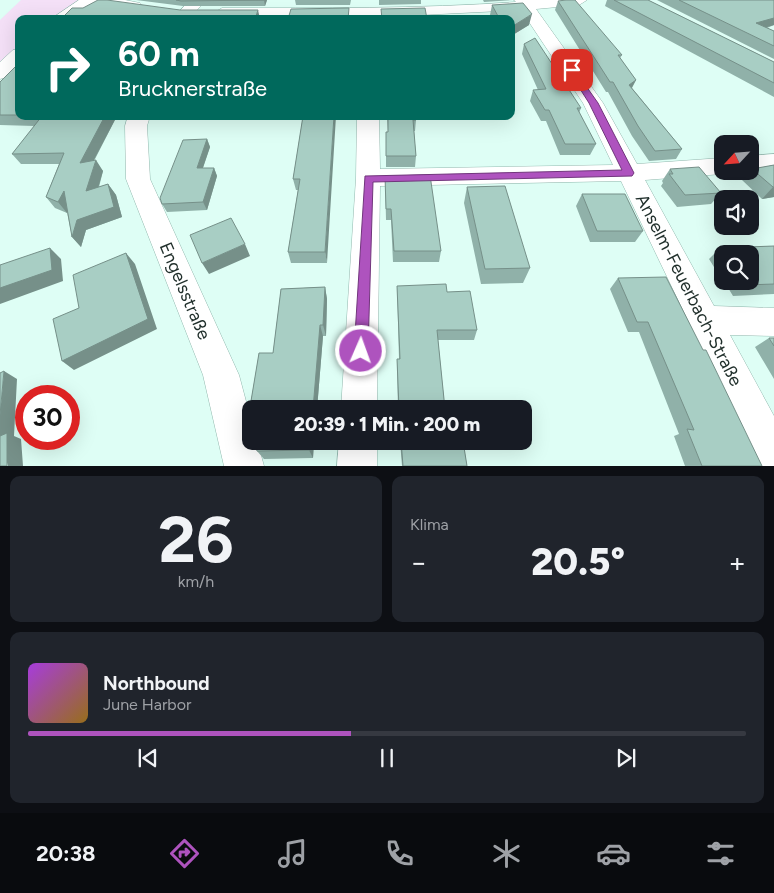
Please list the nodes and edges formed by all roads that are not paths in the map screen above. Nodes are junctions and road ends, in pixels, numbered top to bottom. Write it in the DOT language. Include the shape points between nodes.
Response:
graph roads {
  1 [pos="91,0"];
  2 [pos="198,0"];
  3 [pos="579,0"];
  4 [pos="525,3"];
  5 [pos="147,8"];
  6 [pos="367,10"];
  7 [pos="165,11"];
  8 [pos="66,15"];
  9 [pos="179,15"];
  10 [pos="183,15"];
  11 [pos="213,15"];
  12 [pos="15,58"];
  13 [pos="0,73"];
  14 [pos="138,120"];
  15 [pos="368,120"];
  16 [pos="774,162"];
  17 [pos="759,163"];
  18 [pos="714,167"];
  19 [pos="628,173"];
  20 [pos="368,178"];
  21 [pos="704,320"];
  22 [pos="774,322"];
  23 [pos="359,400"];
  24 [pos="358,450"];
  25 [pos="774,454"];
  26 [pos="244,466"];
  27 [pos="357,466"];
  1 -- 5 [label="street"];
  1 -- 8 [label="street"];
  2 -- 10 [label="street"];
  3 -- 4 [label="street"];
  4 -- 6 [label="street" via="446,11"];
  4 -- 19 [label="street, Anselm-Feuerbach-Straße" via="594,103"];
  6 -- 11 [label="street"];
  7 -- 9 [label="street"];
  12 -- 13 [label="street"];
  14 -- 26 [label="street, Engelsstraße" via="138,179 221,375"];
  15 -- 20 [label="street"];
  16 -- 17 [label="street"];
  18 -- 19 [label="street"];
  19 -- 20 [label="street"];
  19 -- 21 [label="street, Anselm-Feuerbach-Straße"];
  20 -- 23 [label="street"];
  21 -- 22 [label="street"];
  21 -- 25 [label="street, Anselm-Feuerbach-Straße"];
  24 -- 27 [label="street"];
}
